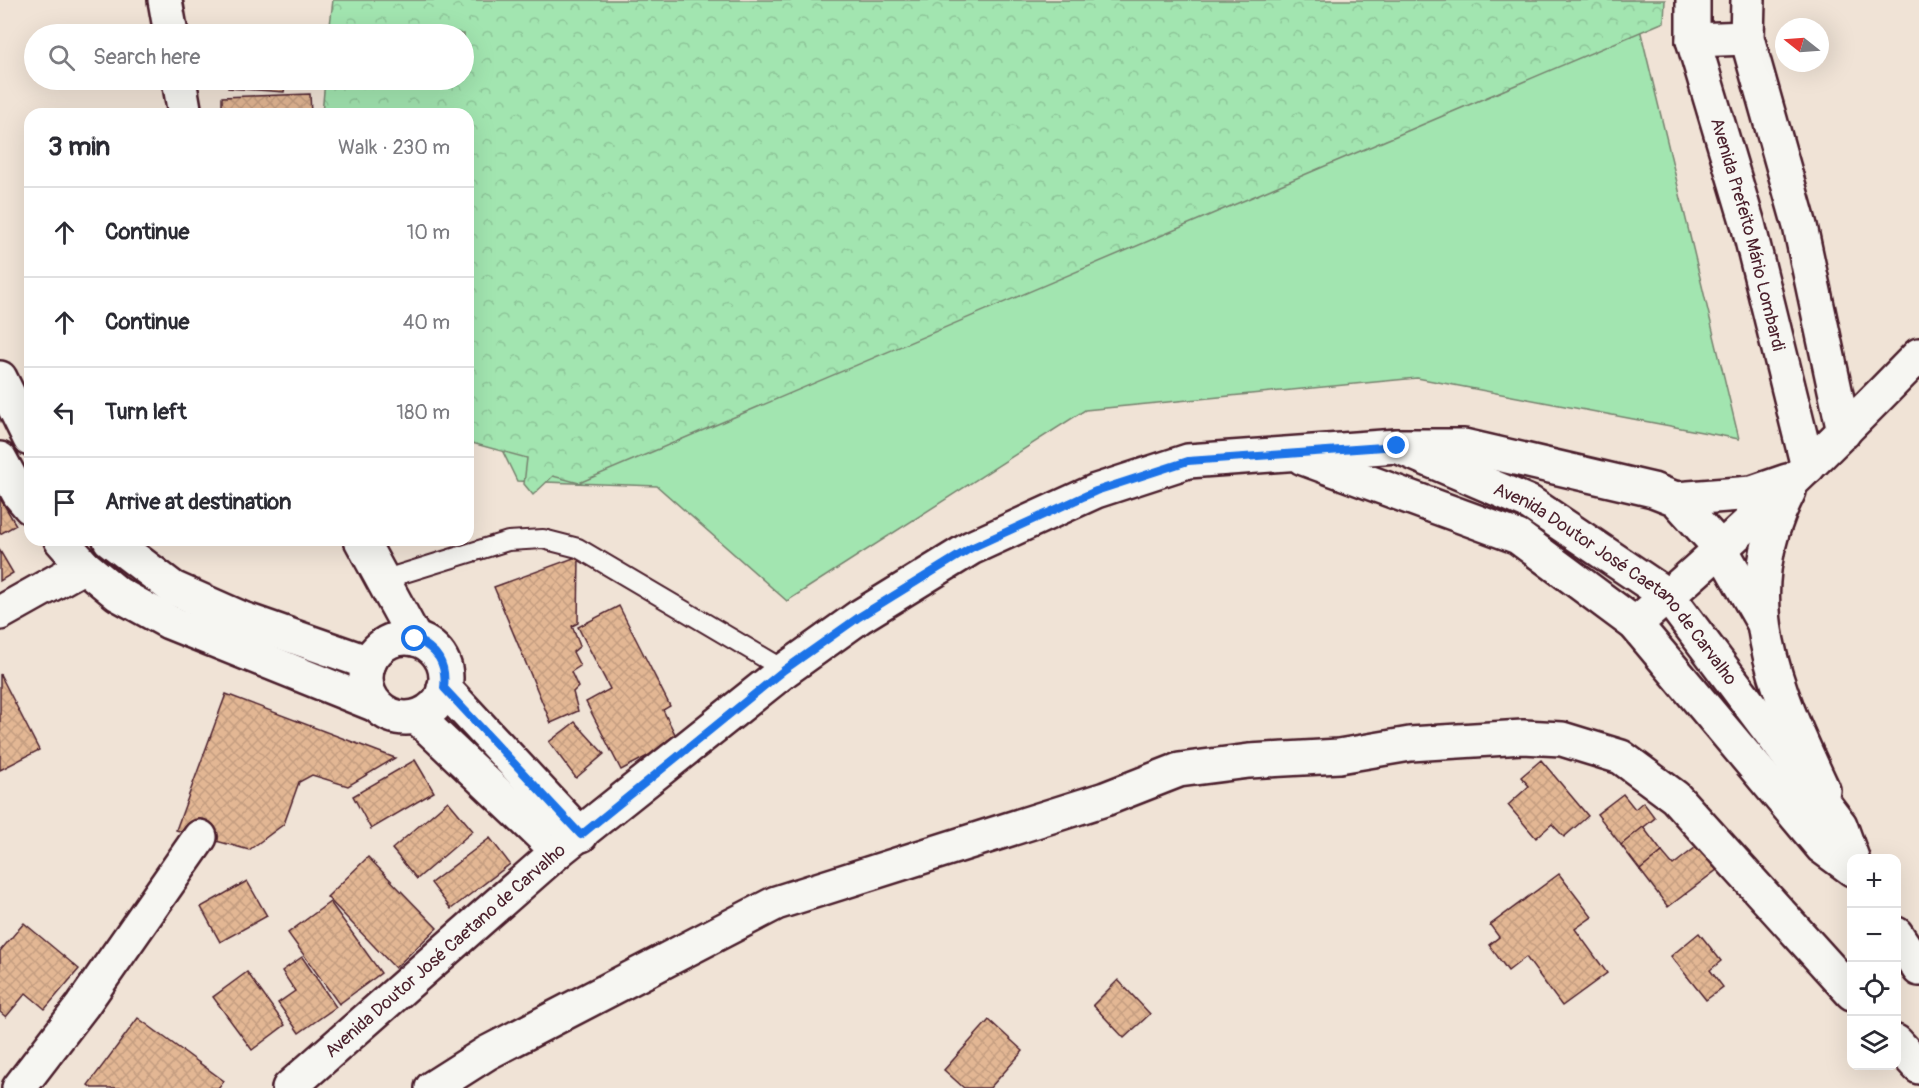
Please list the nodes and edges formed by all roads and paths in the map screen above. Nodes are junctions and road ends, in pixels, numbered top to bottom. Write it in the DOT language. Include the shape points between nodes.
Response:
graph roads {
  1 [pos="165,0"];
  2 [pos="1693,0"];
  3 [pos="1748,0"];
  4 [pos="169,24"];
  5 [pos="1747,38"];
  6 [pos="1693,40"];
  7 [pos="181,90"];
  8 [pos="184,108"];
  9 [pos="1919,355"];
  10 [pos="0,378"];
  11 [pos="24,427"];
  12 [pos="1844,432"];
  13 [pos="1397,446"];
  14 [pos="1290,453"];
  15 [pos="0,459"];
  16 [pos="1801,473"];
  17 [pos="1676,499"];
  18 [pos="24,500"];
  19 [pos="66,546"];
  20 [pos="118,546"];
  21 [pos="364,546"];
  22 [pos="1721,549"];
  23 [pos="84,566"];
  24 [pos="382,580"];
  25 [pos="1668,596"];
  26 [pos="0,613"];
  27 [pos="1763,622"];
  28 [pos="1635,624"];
  29 [pos="415,639"];
  30 [pos="369,663"];
  31 [pos="784,670"];
  32 [pos="444,688"];
  33 [pos="376,705"];
  34 [pos="417,717"];
  35 [pos="1840,825"];
  36 [pos="200,837"];
  37 [pos="570,843"];
  38 [pos="1851,854"];
  39 [pos="1847,866"];
  40 [pos="1901,942"];
  41 [pos="1919,969"];
  42 [pos="1847,989"];
  43 [pos="1901,1047"];
  44 [pos="1919,1067"];
  45 [pos="19,1088"];
  46 [pos="289,1088"];
  47 [pos="432,1088"];
  1 -- 4 [label="street"];
  2 -- 6 [label="street, Avenida Prefeito Mário Lombardi"];
  3 -- 5 [label="street"];
  5 -- 6 [label="street"];
  5 -- 12 [label="street" via="1800,226"];
  6 -- 16 [label="street, Avenida Prefeito Mário Lombardi" via="1748,224"];
  7 -- 8 [label="street"];
  9 -- 12 [label="street"];
  10 -- 11 [label="street"];
  12 -- 16 [label="street"];
  13 -- 14 [label="street, Avenida Doutor José Caetano de Carvalho"];
  13 -- 17 [label="street" via="1437,444 1473,448 1653,490"];
  13 -- 25 [label="street, Avenida Doutor José Caetano de Carvalho" via="1530,502"];
  14 -- 28 [label="street, Avenida Doutor José Caetano de Carvalho" via="1518,537"];
  14 -- 31 [label="street, Avenida Doutor José Caetano de Carvalho" via="1188,461 1096,491 971,548 859,617"];
  15 -- 18 [label="street"];
  16 -- 17 [label="street" via="1752,493"];
  16 -- 22 [label="street"];
  16 -- 27 [label="street" via="1777,514 1767,555"];
  17 -- 22 [label="street"];
  19 -- 23 [label="street"];
  20 -- 30 [label="street" via="173,588 243,619"];
  21 -- 24 [label="street"];
  22 -- 25 [label="street"];
  22 -- 27 [label="street"];
  23 -- 26 [label="street"];
  23 -- 33 [label="street" via="118,594 169,622"];
  24 -- 29 [label="street"];
  24 -- 31 [label="lane" via="508,541 543,538 578,548"];
  25 -- 28 [label="street"];
  25 -- 35 [label="street, Avenida Doutor José Caetano de Carvalho"];
  27 -- 35 [label="street" via="1785,709"];
  28 -- 39 [label="street, Avenida Doutor José Caetano de Carvalho" via="1822,847"];
  29 -- 30 [label="street" via="388,643"];
  29 -- 32 [label="street" via="430,646 441,658 446,673"];
  30 -- 33 [label="street" via="366,677"];
  31 -- 37 [label="street, Avenida Doutor José Caetano de Carvalho"];
  32 -- 34 [label="street" via="434,707"];
  32 -- 37 [label="street"];
  33 -- 34 [label="street" via="395,717"];
  34 -- 37 [label="street"];
  35 -- 38 [label="street, Avenida Doutor José Caetano de Carvalho"];
  36 -- 45 [label="street" via="82,1006"];
  37 -- 46 [label="street, Avenida Doutor José Caetano de Carvalho"];
  40 -- 41 [label="street"];
  42 -- 47 [label="street" via="1675,797 1621,757 1552,739 1523,737 1410,744 1339,756 1179,770 1104,799 776,903 487,1053"];
  43 -- 44 [label="street"];
}
